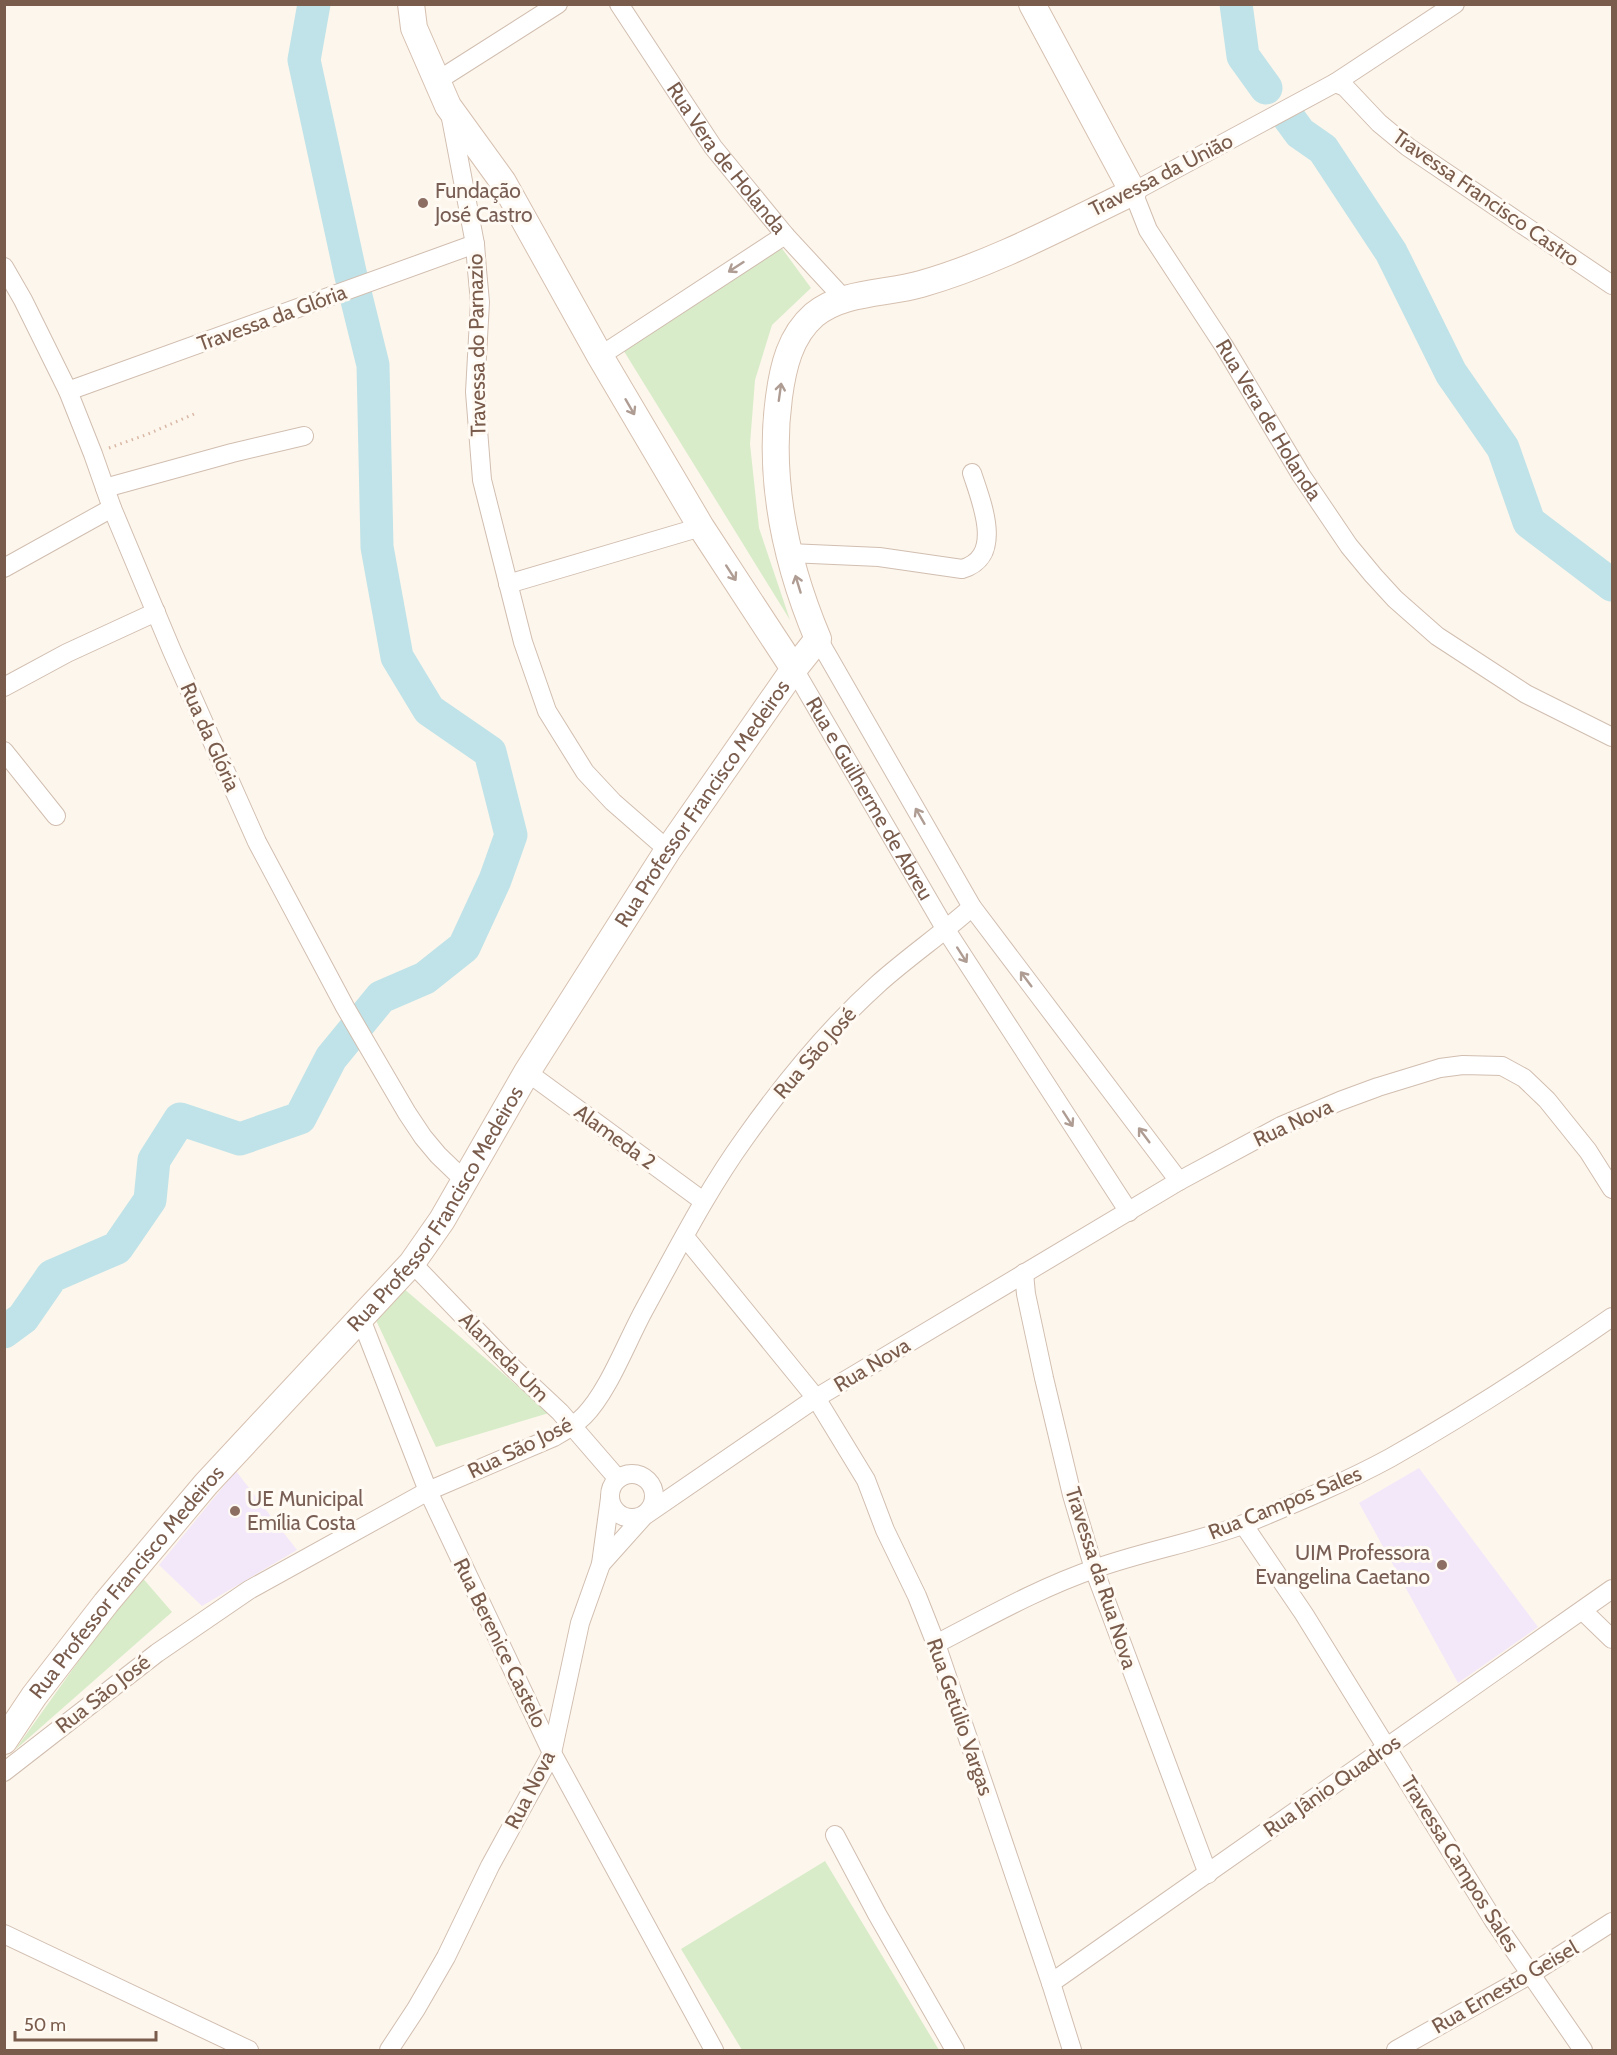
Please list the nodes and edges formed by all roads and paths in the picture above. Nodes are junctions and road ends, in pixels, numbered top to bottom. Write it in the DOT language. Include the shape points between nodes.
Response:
graph roads {
  1 [pos="411,4"];
  2 [pos="558,4"];
  3 [pos="619,4"];
  4 [pos="1032,4"];
  5 [pos="1455,4"];
  6 [pos="438,81"];
  7 [pos="1335,83"];
  8 [pos="448,105"];
  9 [pos="1133,192"];
  10 [pos="785,235"];
  11 [pos="475,244"];
  12 [pos="4,267"];
  13 [pos="1612,285"];
  14 [pos="845,300"];
  15 [pos="600,356"];
  16 [pos="68,391"];
  17 [pos="194,414"];
  18 [pos="304,436"];
  19 [pos="93,454"];
  20 [pos="972,472"];
  21 [pos="105,488"];
  22 [pos="112,508"];
  23 [pos="701,527"];
  24 [pos="789,553"];
  25 [pos="4,568"];
  26 [pos="508,584"];
  27 [pos="156,612"];
  28 [pos="818,639"];
  29 [pos="794,669"];
  30 [pos="4,687"];
  31 [pos="1612,737"];
  32 [pos="4,751"];
  33 [pos="56,816"];
  34 [pos="668,850"];
  35 [pos="972,907"];
  36 [pos="946,930"];
  37 [pos="527,1072"];
  38 [pos="465,1181"];
  39 [pos="1179,1182"];
  40 [pos="1612,1187"];
  41 [pos="703,1201"];
  42 [pos="1129,1212"];
  43 [pos="685,1237"];
  44 [pos="412,1263"];
  45 [pos="1024,1273"];
  46 [pos="1612,1317"];
  47 [pos="361,1319"];
  48 [pos="816,1398"];
  49 [pos="572,1426"];
  50 [pos="618,1479"];
  51 [pos="645,1479"];
  52 [pos="428,1491"];
  53 [pos="678,1492"];
  54 [pos="610,1498"];
  55 [pos="644,1516"];
  56 [pos="1243,1524"];
  57 [pos="601,1564"];
  58 [pos="1094,1569"];
  59 [pos="1612,1589"];
  60 [pos="1583,1611"];
  61 [pos="1612,1639"];
  62 [pos="936,1644"];
  63 [pos="4,1741"];
  64 [pos="1388,1748"];
  65 [pos="552,1753"];
  66 [pos="4,1772"];
  67 [pos="835,1835"];
  68 [pos="1208,1874"];
  69 [pos="1612,1922"];
  70 [pos="4,1934"];
  71 [pos="1531,1974"];
  72 [pos="1051,1983"];
  73 [pos="249,2050"];
  74 [pos="389,2050"];
  75 [pos="714,2050"];
  76 [pos="954,2050"];
  77 [pos="1072,2050"];
  78 [pos="1396,2050"];
  79 [pos="1583,2050"];
  1 -- 6 [label="street, Rua e Guilherme de Abreu" via="414,28"];
  2 -- 6 [label="street"];
  3 -- 10 [label="street, Rua Vera de Holanda" via="713,147"];
  4 -- 9 [label="street, Rua Vera de Holanda"];
  5 -- 7 [label="street, Travessa da União"];
  6 -- 8 [label="street, Rua e Guilherme de Abreu"];
  7 -- 9 [label="street, Travessa da União"];
  7 -- 13 [label="street, Travessa Francisco Castro" via="1345,87 1408,147"];
  8 -- 11 [label="street, Travessa do Parnazio"];
  8 -- 15 [label="street, Rua e Guilherme de Abreu" via="503,182"];
  9 -- 14 [label="street, Travessa da União" via="996,258 921,284"];
  9 -- 31 [label="street, Rua Vera de Holanda" via="1148,230 1224,346 1306,484 1373,574 1437,636 1526,694"];
  10 -- 14 [label="street, Rua Vera de Holanda"];
  10 -- 15 [label="street, one-way"];
  11 -- 16 [label="street, Travessa da Glória"];
  11 -- 26 [label="street, Travessa do Parnazio" via="480,302 474,392 476,428 482,480"];
  12 -- 16 [label="street, Rua da Glória"];
  24 -- 14 [label="street, Rua e Guilherme de Abreu, one-way" via="774,464 782,372 799,331 814,315"];
  15 -- 23 [label="street, Rua e Guilherme de Abreu, one-way"];
  16 -- 19 [label="street, Rua da Glória"];
  17 -- 19 [label="path"];
  18 -- 21 [label="street"];
  19 -- 21 [label="street, Rua da Glória"];
  20 -- 24 [label="street" via="988,539 972,566 962,569 879,557"];
  21 -- 22 [label="street, Rua da Glória"];
  22 -- 25 [label="street"];
  22 -- 27 [label="street, Rua da Glória"];
  23 -- 26 [label="street"];
  23 -- 29 [label="street, Rua e Guilherme de Abreu, one-way"];
  28 -- 24 [label="street, Rua e Guilherme de Abreu, one-way"];
  26 -- 34 [label="street, Travessa do Parnazio" via="535,678 563,739 585,772 613,802"];
  27 -- 30 [label="street"];
  27 -- 38 [label="street, Rua da Glória" via="257,842 345,1007 423,1137"];
  28 -- 29 [label="street, Rua Professor Francisco Medeiros"];
  35 -- 28 [label="street, Rua e Guilherme de Abreu, one-way"];
  29 -- 34 [label="street, Rua Professor Francisco Medeiros"];
  29 -- 36 [label="street, Rua e Guilherme de Abreu"];
  32 -- 33 [label="street"];
  34 -- 37 [label="street, Rua Professor Francisco Medeiros"];
  35 -- 36 [label="street, Rua São José"];
  39 -- 35 [label="street, Rua e Guilherme de Abreu, one-way"];
  36 -- 41 [label="street, Rua São José" via="908,958 814,1049 751,1130"];
  36 -- 42 [label="street, Rua e Guilherme de Abreu, one-way"];
  37 -- 38 [label="street, Rua Professor Francisco Medeiros"];
  37 -- 41 [label="street, Alameda 2"];
  38 -- 44 [label="street, Rua Professor Francisco Medeiros"];
  39 -- 40 [label="street, Rua Nova" via="1281,1126 1340,1101 1440,1068 1485,1064 1502,1066 1524,1078 1547,1100"];
  39 -- 42 [label="street, Rua Nova"];
  41 -- 43 [label="street, Rua São José"];
  42 -- 45 [label="street, Rua Nova"];
  43 -- 48 [label="street"];
  43 -- 49 [label="street, Rua São José" via="601,1391"];
  44 -- 47 [label="street, Rua Professor Francisco Medeiros"];
  44 -- 49 [label="street, Alameda Um"];
  45 -- 48 [label="street, Rua Nova"];
  45 -- 58 [label="street, Travessa da Rua Nova" via="1044,1378"];
  46 -- 56 [label="street, Rua Campos Sales" via="1481,1404 1387,1459"];
  47 -- 52 [label="street, Rua Berenice Castelo"];
  47 -- 63 [label="street, Rua Professor Francisco Medeiros" via="190,1502 106,1603"];
  48 -- 53 [label="street, Rua Nova"];
  48 -- 62 [label="street, Rua Getúlio Vargas" via="866,1480"];
  49 -- 50 [label="street, Alameda Um"];
  49 -- 52 [label="street, Rua São José"];
  50 -- 51 [label="street" via="631,1474"];
  50 -- 54 [label="street"];
  51 -- 53 [label="street"];
  51 -- 55 [label="street" via="654,1498"];
  52 -- 65 [label="street, Rua Berenice Castelo"];
  52 -- 66 [label="street, Rua São José" via="249,1590 157,1653"];
  53 -- 55 [label="street, Rua Nova"];
  54 -- 55 [label="street" via="621,1515"];
  54 -- 57 [label="street"];
  55 -- 57 [label="street, Rua Nova"];
  56 -- 58 [label="street, Rua Campos Sales"];
  56 -- 64 [label="street, Travessa Campos Sales"];
  57 -- 65 [label="street, Rua Nova" via="580,1623"];
  58 -- 62 [label="street, Rua Campos Sales"];
  58 -- 68 [label="street, Travessa da Rua Nova"];
  59 -- 60 [label="street, Rua Jânio Quadros"];
  60 -- 61 [label="street"];
  60 -- 64 [label="street, Rua Jânio Quadros"];
  62 -- 72 [label="street, Rua Getúlio Vargas"];
  64 -- 68 [label="street, Rua Jânio Quadros"];
  64 -- 71 [label="street, Travessa Campos Sales" via="1463,1873"];
  65 -- 74 [label="street, Rua Nova" via="446,1957"];
  65 -- 75 [label="street, Rua Berenice Castelo"];
  67 -- 76 [label="street"];
  68 -- 72 [label="street, Rua Jânio Quadros"];
  69 -- 71 [label="street, Rua Ernesto Geisel"];
  70 -- 73 [label="street"];
  71 -- 78 [label="street, Rua Ernesto Geisel"];
  71 -- 79 [label="street, Travessa Campos Sales"];
  72 -- 77 [label="street, Rua Getúlio Vargas"];
}
